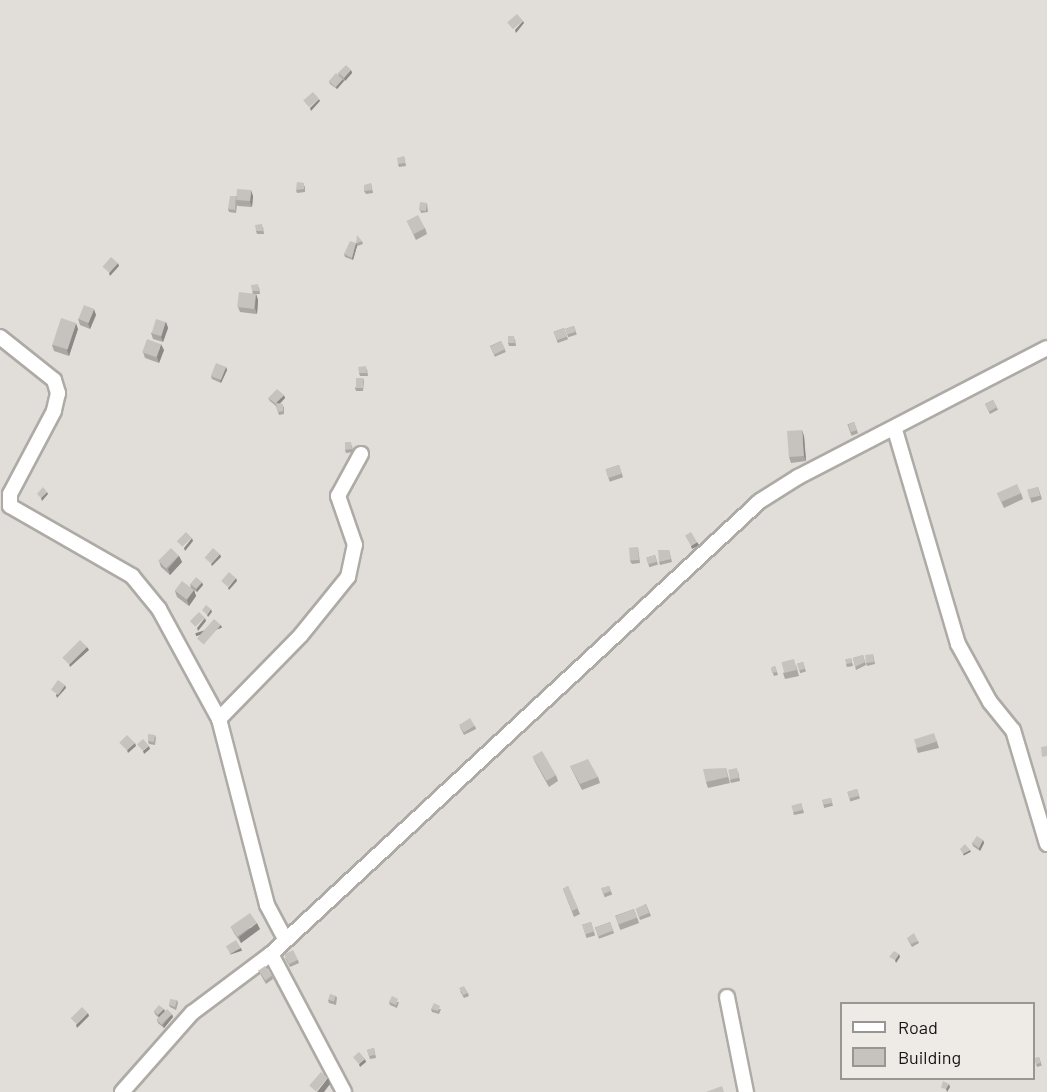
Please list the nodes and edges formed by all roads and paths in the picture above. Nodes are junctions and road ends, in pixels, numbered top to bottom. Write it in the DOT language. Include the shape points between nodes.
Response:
graph roads {
  1 [pos="0,337"];
  2 [pos="1047,348"];
  3 [pos="895,430"];
  4 [pos="361,454"];
  5 [pos="219,719"];
  6 [pos="1047,844"];
  7 [pos="285,939"];
  8 [pos="271,954"];
  9 [pos="727,997"];
  10 [pos="122,1092"];
  11 [pos="344,1092"];
  12 [pos="746,1092"];
  1 -- 5 [label="street" via="54,380 58,393 54,411 10,494 10,506 132,576 159,609"];
  2 -- 3 [label="street"];
  3 -- 6 [label="street" via="958,644 990,702 1016,737"];
  3 -- 7 [label="street" via="798,477 747,512"];
  4 -- 5 [label="street" via="338,496 355,545 348,577 301,635"];
  5 -- 7 [label="street" via="267,905"];
  7 -- 8 [label="street"];
  8 -- 10 [label="street" via="192,1013"];
  8 -- 11 [label="street"];
  9 -- 12 [label="street"];
}
